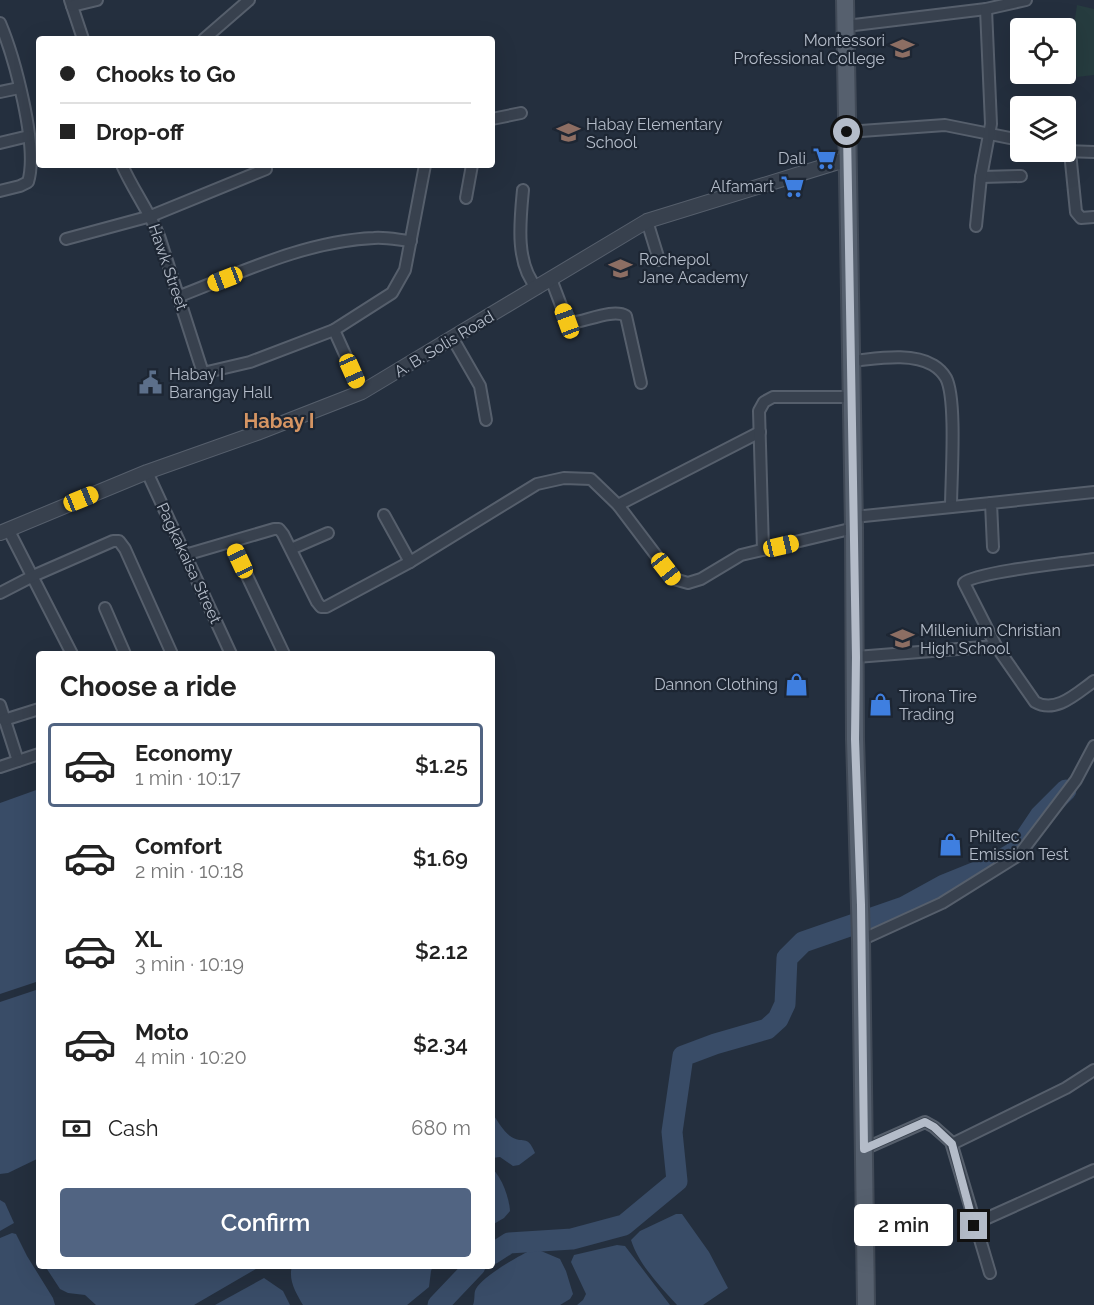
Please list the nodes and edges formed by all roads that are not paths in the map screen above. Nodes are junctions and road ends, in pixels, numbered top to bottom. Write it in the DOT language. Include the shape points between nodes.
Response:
graph roads {
  1 [pos="97,0"];
  2 [pos="249,0"];
  3 [pos="845,0"];
  4 [pos="1026,0"];
  5 [pos="71,3"];
  6 [pos="986,9"];
  7 [pos="0,23"];
  8 [pos="846,26"];
  9 [pos="82,36"];
  10 [pos="207,36"];
  11 [pos="4,42"];
  12 [pos="19,88"];
  13 [pos="0,92"];
  14 [pos="521,113"];
  15 [pos="495,117"];
  16 [pos="847,132"];
  17 [pos="990,133"];
  18 [pos="29,136"];
  19 [pos="1010,138"];
  20 [pos="0,143"];
  21 [pos="1076,152"];
  22 [pos="1094,152"];
  23 [pos="848,159"];
  24 [pos="1068,162"];
  25 [pos="123,168"];
  26 [pos="424,168"];
  27 [pos="471,168"];
  28 [pos="266,169"];
  29 [pos="1021,176"];
  30 [pos="981,177"];
  31 [pos="523,190"];
  32 [pos="0,191"];
  33 [pos="466,198"];
  34 [pos="151,216"];
  35 [pos="1094,217"];
  36 [pos="647,221"];
  37 [pos="976,226"];
  38 [pos="66,239"];
  39 [pos="411,241"];
  40 [pos="659,260"];
  41 [pos="551,279"];
  42 [pos="537,288"];
  43 [pos="180,296"];
  44 [pos="334,330"];
  45 [pos="453,339"];
  46 [pos="850,361"];
  47 [pos="641,383"];
  48 [pos="362,392"];
  49 [pos="852,397"];
  50 [pos="486,420"];
  51 [pos="760,432"];
  52 [pos="147,472"];
  53 [pos="1094,492"];
  54 [pos="991,503"];
  55 [pos="618,505"];
  56 [pos="951,507"];
  57 [pos="384,515"];
  58 [pos="854,522"];
  59 [pos="4,531"];
  60 [pos="328,533"];
  61 [pos="231,542"];
  62 [pos="993,547"];
  63 [pos="291,549"];
  64 [pos="764,550"];
  65 [pos="186,555"];
  66 [pos="1094,559"];
  67 [pos="410,562"];
  68 [pos="33,576"];
  69 [pos="0,593"];
  70 [pos="105,608"];
  71 [pos="996,646"];
  72 [pos="70,651"];
  73 [pos="124,651"];
  74 [pos="171,651"];
  75 [pos="230,651"];
  76 [pos="283,651"];
  77 [pos="856,657"];
  78 [pos="1094,681"];
  79 [pos="0,705"];
  80 [pos="36,710"];
  81 [pos="4,720"];
  82 [pos="1094,746"];
  83 [pos="36,755"];
  84 [pos="18,761"];
  85 [pos="0,767"];
  86 [pos="861,934"];
  87 [pos="1094,1070"];
  88 [pos="952,1144"];
  89 [pos="864,1149"];
  90 [pos="1094,1170"];
  91 [pos="974,1224"];
  92 [pos="990,1273"];
  93 [pos="866,1305"];
  1 -- 5 [label="street"];
  2 -- 10 [label="street"];
  3 -- 8 [label="main road"];
  4 -- 6 [label="street"];
  5 -- 9 [label="street"];
  6 -- 8 [label="street"];
  6 -- 17 [label="street"];
  7 -- 11 [label="street"];
  8 -- 16 [label="main road"];
  11 -- 12 [label="street"];
  12 -- 13 [label="street"];
  12 -- 18 [label="street"];
  14 -- 15 [label="street"];
  16 -- 17 [label="street" via="945,124"];
  16 -- 23 [label="main road"];
  17 -- 19 [label="street"];
  17 -- 30 [label="street"];
  18 -- 20 [label="street"];
  18 -- 32 [label="street" via="28,182"];
  21 -- 22 [label="street"];
  23 -- 36 [label="street, A. B. Solis Road"];
  23 -- 46 [label="main road"];
  24 -- 35 [label="street" via="1076,212 1081,218"];
  25 -- 34 [label="street, Hawk Street"];
  26 -- 39 [label="street"];
  27 -- 33 [label="street"];
  28 -- 34 [label="street"];
  29 -- 30 [label="street"];
  30 -- 37 [label="street"];
  31 -- 42 [label="street" via="526,272"];
  34 -- 38 [label="street"];
  34 -- 43 [label="street, Hawk Street"];
  36 -- 40 [label="street"];
  36 -- 41 [label="street, A. B. Solis Road"];
  39 -- 43 [label="street" via="346,241 292,253"];
  39 -- 44 [label="street" via="405,270 392,293"];
  41 -- 42 [label="street, A. B. Solis Road"];
  41 -- 47 [label="street" via="570,323 614,313 626,316"];
  42 -- 45 [label="street, A. B. Solis Road"];
  43 -- 44 [label="street, Hawk Street" via="203,373 250,363"];
  44 -- 48 [label="street"];
  45 -- 48 [label="street, A. B. Solis Road"];
  45 -- 50 [label="street" via="480,386"];
  46 -- 49 [label="main road"];
  46 -- 56 [label="street" via="921,360 946,378 952,409"];
  48 -- 52 [label="street, A. B. Solis Road"];
  49 -- 51 [label="street" via="773,397 759,411"];
  49 -- 58 [label="main road"];
  51 -- 55 [label="street"];
  51 -- 64 [label="street"];
  52 -- 59 [label="street, A. B. Solis Road"];
  52 -- 65 [label="street, Pagkakaisa Street"];
  53 -- 54 [label="street"];
  54 -- 56 [label="street"];
  54 -- 62 [label="street"];
  55 -- 64 [label="street" via="674,579 688,584 741,555"];
  55 -- 67 [label="street" via="591,479 564,478 537,484"];
  56 -- 58 [label="street"];
  57 -- 67 [label="street"];
  58 -- 64 [label="street"];
  58 -- 77 [label="main road"];
  59 -- 68 [label="street"];
  60 -- 63 [label="street"];
  61 -- 63 [label="street" via="279,529"];
  61 -- 65 [label="street"];
  61 -- 76 [label="street"];
  63 -- 67 [label="street" via="321,607"];
  65 -- 75 [label="street, Pagkakaisa Street"];
  66 -- 71 [label="street" via="968,579 965,588"];
  68 -- 69 [label="street"];
  68 -- 72 [label="street"];
  68 -- 74 [label="street" via="118,541"];
  70 -- 73 [label="street"];
  71 -- 77 [label="street"];
  71 -- 78 [label="street" via="1035,702 1042,706 1066,701"];
  77 -- 86 [label="main road"];
  79 -- 81 [label="street"];
  80 -- 81 [label="street"];
  81 -- 84 [label="street"];
  82 -- 86 [label="street" via="1076,780 1019,855 942,903"];
  83 -- 84 [label="street"];
  84 -- 85 [label="street"];
  86 -- 89 [label="main road"];
  87 -- 88 [label="street" via="1066,1088"];
  88 -- 89 [label="street" via="925,1122"];
  88 -- 91 [label="street"];
  89 -- 93 [label="main road"];
  90 -- 91 [label="street"];
  91 -- 92 [label="street"];
}
